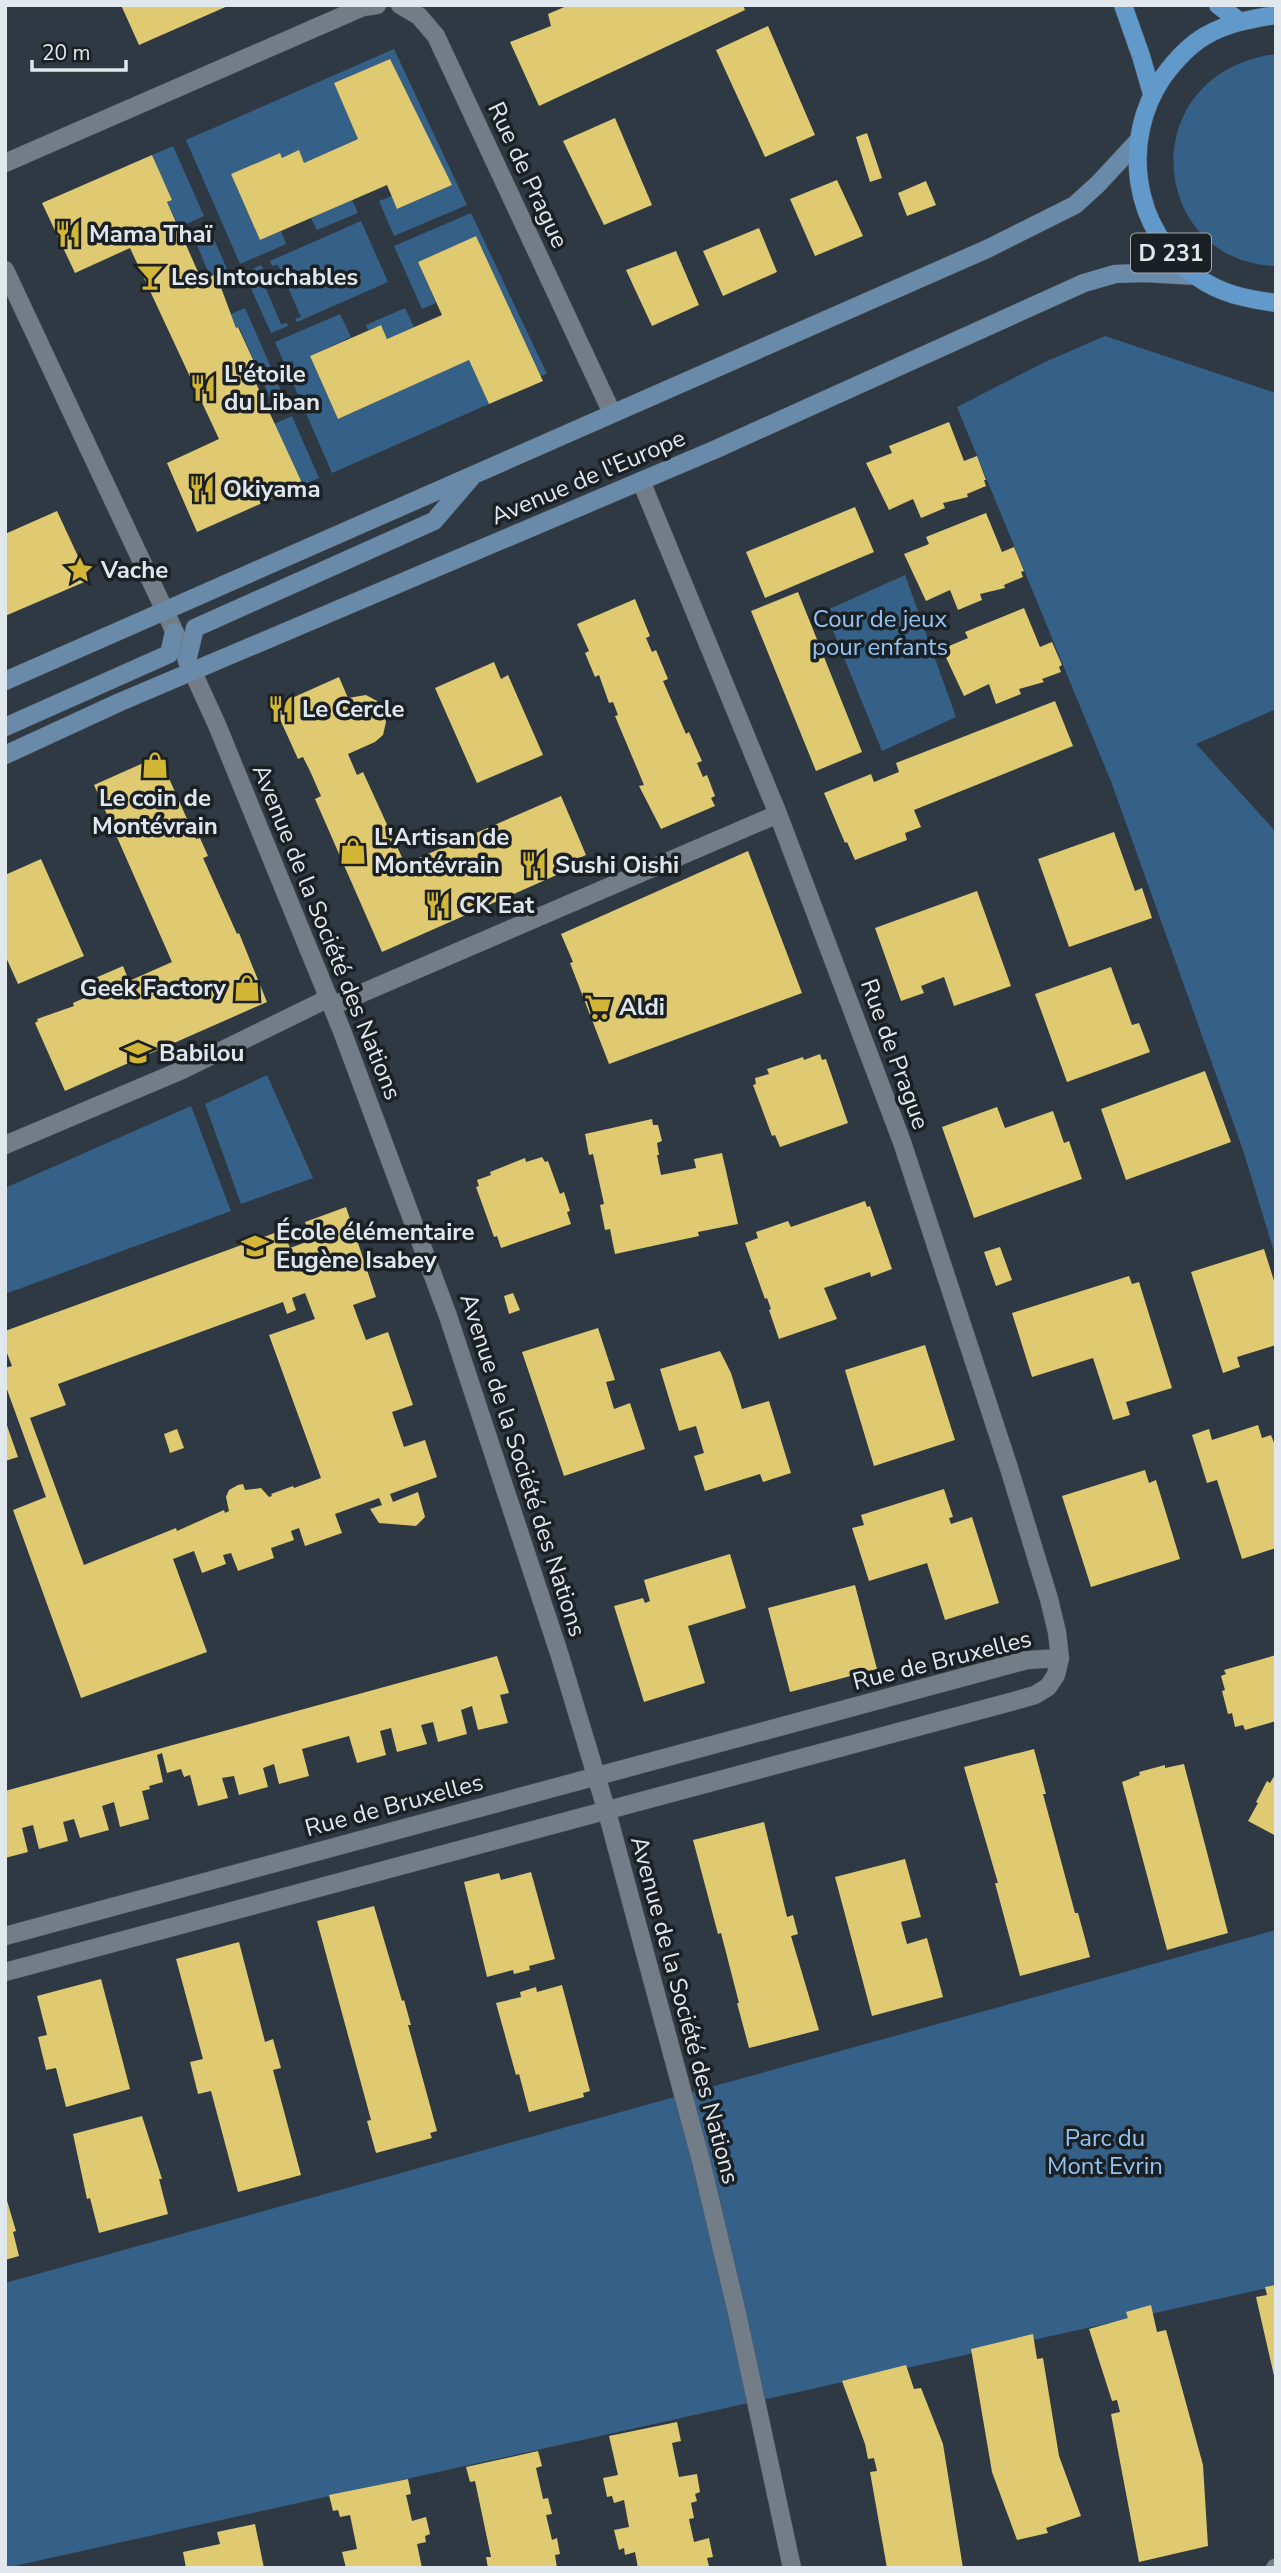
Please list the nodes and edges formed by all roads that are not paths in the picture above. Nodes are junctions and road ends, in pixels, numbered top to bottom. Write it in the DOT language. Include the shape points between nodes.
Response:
graph roads {
  1 [pos="377,5"];
  2 [pos="400,5"];
  3 [pos="1123,5"];
  4 [pos="1217,5"];
  5 [pos="1276,15"];
  6 [pos="1239,21"];
  7 [pos="1152,94"];
  8 [pos="1137,142"];
  9 [pos="5,163"];
  10 [pos="5,270"];
  11 [pos="1196,276"];
  12 [pos="1276,303"];
  13 [pos="612,413"];
  14 [pos="476,473"];
  15 [pos="642,481"];
  16 [pos="165,611"];
  17 [pos="174,632"];
  18 [pos="190,666"];
  19 [pos="5,681"];
  20 [pos="5,727"];
  21 [pos="5,755"];
  22 [pos="778,814"];
  23 [pos="330,1002"];
  24 [pos="5,1145"];
  25 [pos="1060,1658"];
  26 [pos="596,1775"];
  27 [pos="607,1812"];
  28 [pos="5,1936"];
  29 [pos="5,1972"];
  30 [pos="792,2568"];
  1 -- 9 [label="street" via="363,7"];
  2 -- 13 [label="street, Rue de Prague" via="419,16 436,36"];
  3 -- 7 [label="main road"];
  4 -- 6 [label="main road"];
  5 -- 6 [label="main road, D 231"];
  6 -- 7 [label="main road, D 231" via="1203,37 1174,62"];
  7 -- 8 [label="main road, D 231"];
  8 -- 11 [label="main road, D 231" via="1138,180 1148,217 1168,250"];
  8 -- 13 [label="main road, Avenue de l'Europe" via="1075,205 987,249"];
  10 -- 16 [label="street, Avenue de la Société des Nations"];
  11 -- 12 [label="main road, D 231" via="1236,297"];
  11 -- 15 [label="main road, Avenue de l'Europe" via="1115,274 1084,284"];
  13 -- 14 [label="main road, Avenue de l'Europe"];
  14 -- 16 [label="main road, Avenue de l'Europe"];
  14 -- 18 [label="main road" via="434,522 195,628"];
  15 -- 18 [label="main road, Avenue de l'Europe"];
  15 -- 22 [label="street, Rue de Prague"];
  16 -- 17 [label="street, Avenue de la Société des Nations"];
  16 -- 19 [label="main road, Avenue de l'Europe"];
  17 -- 18 [label="street, Avenue de la Société des Nations"];
  17 -- 20 [label="main road" via="169,654"];
  18 -- 21 [label="main road, Avenue de l'Europe"];
  18 -- 23 [label="street, Avenue de la Société des Nations"];
  22 -- 23 [label="street"];
  22 -- 25 [label="street, Rue de Prague" via="902,1142 1005,1455 1049,1599"];
  23 -- 24 [label="street"];
  23 -- 26 [label="street, Avenue de la Société des Nations" via="448,1316"];
  25 -- 26 [label="street, Rue de Bruxelles" via="1027,1660"];
  25 -- 27 [label="street, Rue de Bruxelles" via="1048,1687 1035,1695"];
  26 -- 27 [label="street, Avenue de la Société des Nations"];
  26 -- 28 [label="street, Rue de Bruxelles"];
  27 -- 29 [label="street, Rue de Bruxelles"];
  27 -- 30 [label="street, Avenue de la Société des Nations" via="703,2171"];
}
